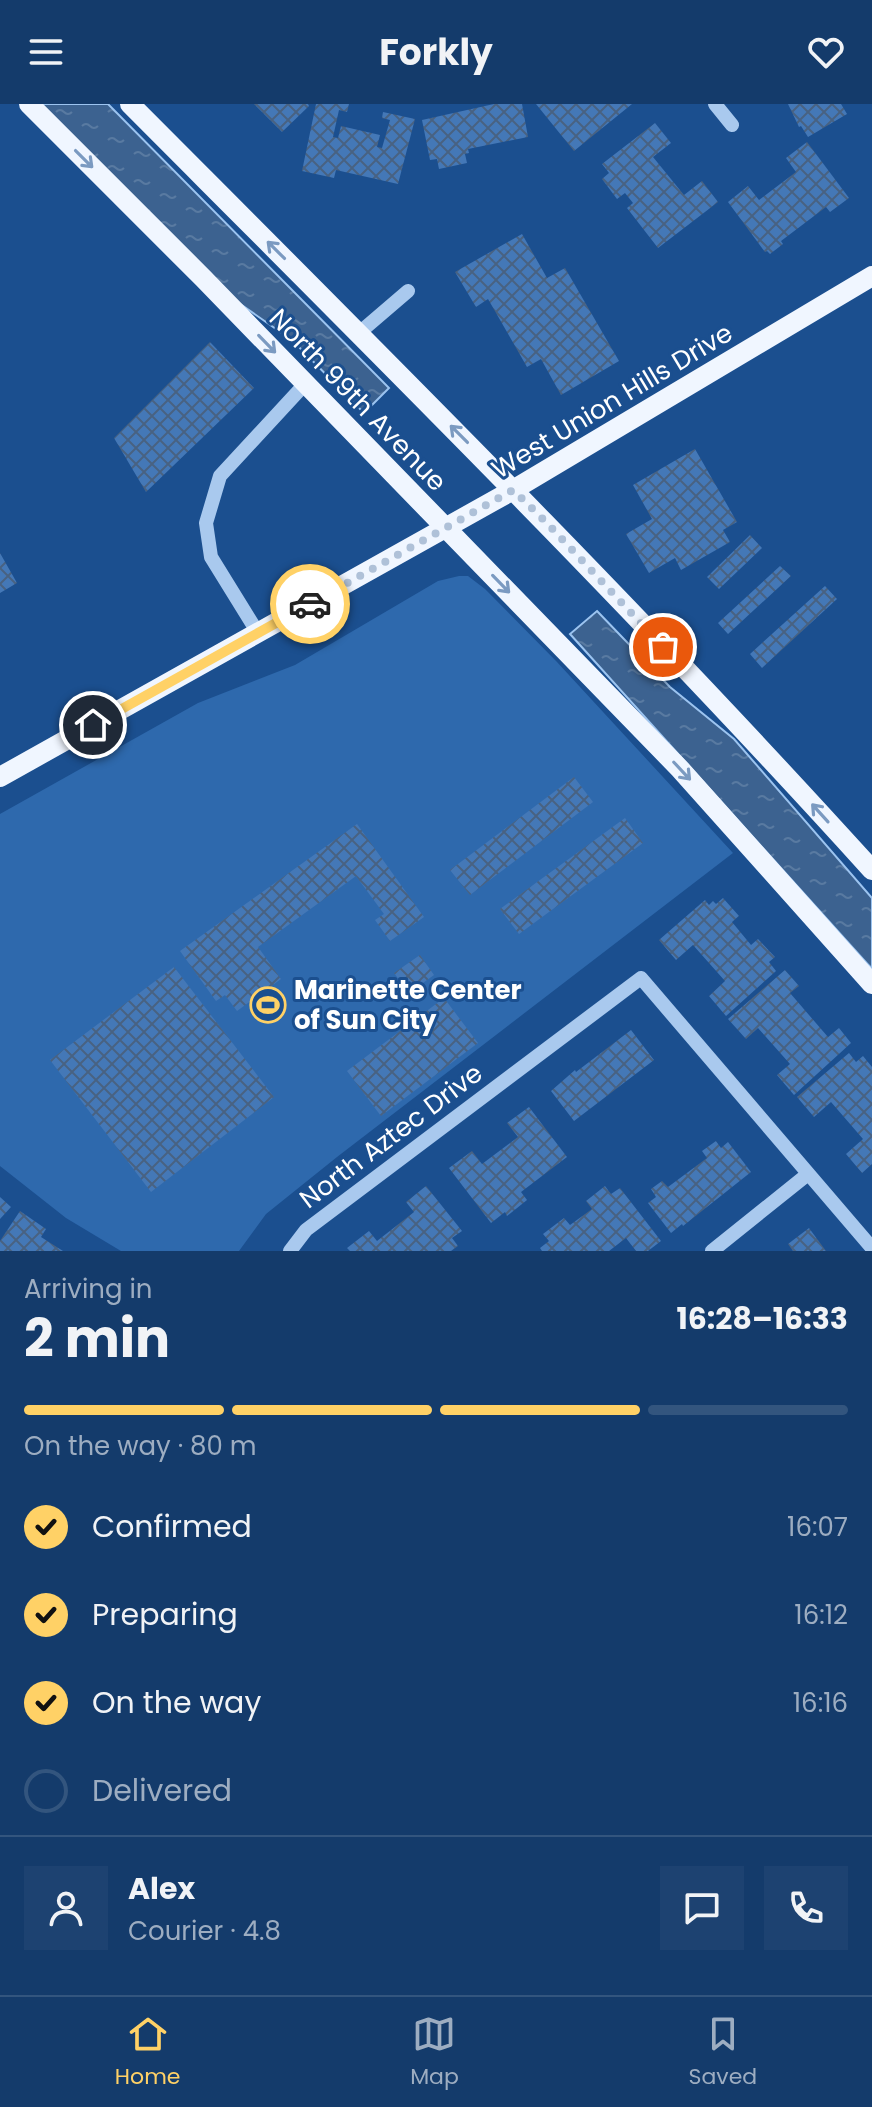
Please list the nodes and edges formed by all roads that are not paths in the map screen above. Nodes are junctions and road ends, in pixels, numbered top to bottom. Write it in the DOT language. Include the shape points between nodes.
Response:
graph roads {
  1 [pos="29,104"];
  2 [pos="130,104"];
  3 [pos="715,104"];
  4 [pos="732,125"];
  5 [pos="872,276"];
  6 [pos="408,291"];
  7 [pos="359,333"];
  8 [pos="305,384"];
  9 [pos="513,490"];
  10 [pos="446,528"];
  11 [pos="258,633"];
  12 [pos="0,777"];
  13 [pos="872,870"];
  14 [pos="872,984"];
  15 [pos="808,1174"];
  16 [pos="872,1248"];
  17 [pos="290,1251"];
  18 [pos="712,1251"];
  1 -- 8 [label="main road, North 99th Avenue, one-way"];
  7 -- 2 [label="main road, North 99th Avenue, one-way"];
  3 -- 4 [label="street"];
  5 -- 9 [label="main road, West Union Hills Drive"];
  6 -- 7 [label="street"];
  9 -- 7 [label="main road, North 99th Avenue, one-way"];
  8 -- 10 [label="main road, North 99th Avenue"];
  8 -- 11 [label="street" via="220,476 206,523 211,557"];
  9 -- 10 [label="main road, West Union Hills Drive"];
  13 -- 9 [label="main road, North 99th Avenue, one-way"];
  10 -- 11 [label="main road, West Union Hills Drive"];
  10 -- 14 [label="main road, North 99th Avenue, one-way" via="680,769"];
  11 -- 12 [label="main road, West Union Hills Drive"];
  15 -- 16 [label="street"];
  15 -- 17 [label="street, North Aztec Drive" via="641,978 306,1230"];
  15 -- 18 [label="street"];
}
